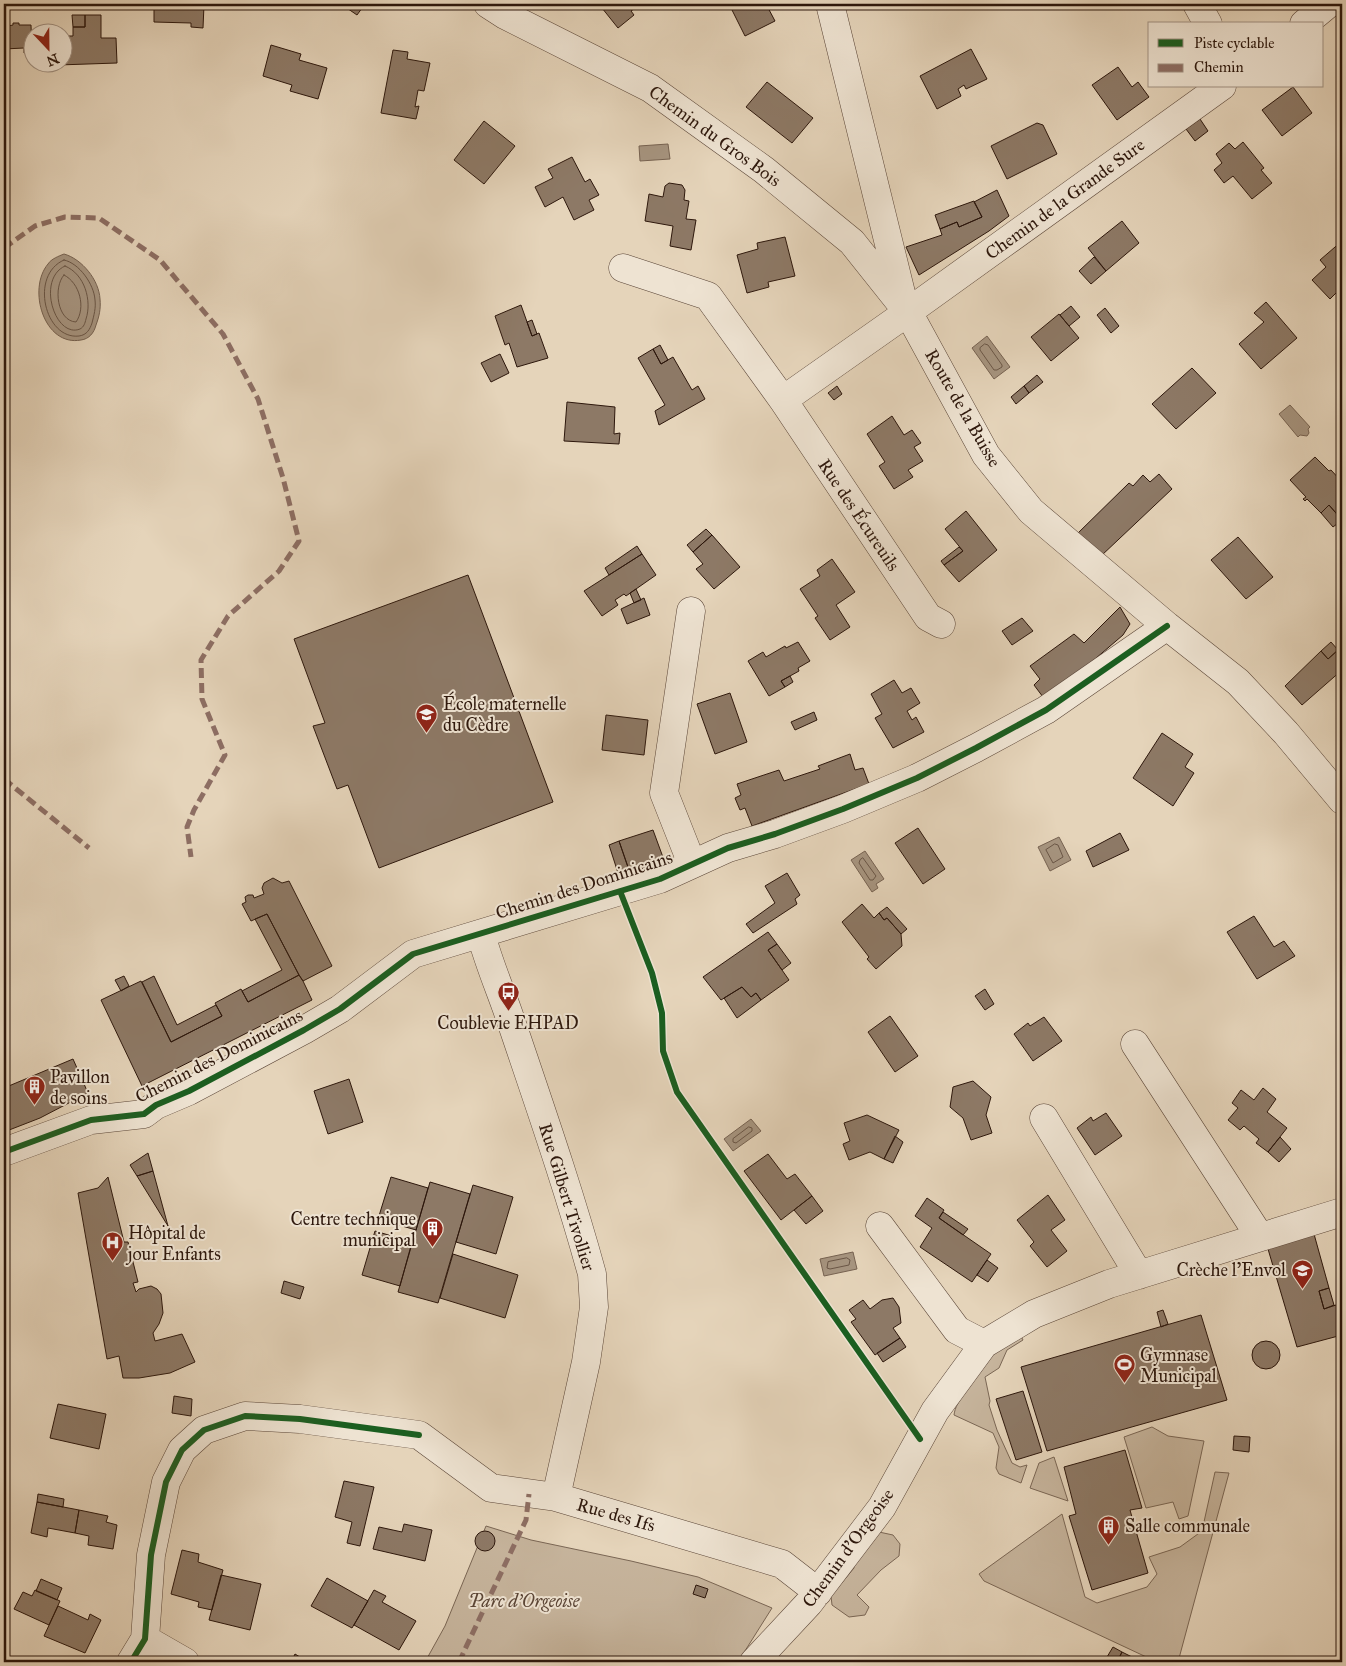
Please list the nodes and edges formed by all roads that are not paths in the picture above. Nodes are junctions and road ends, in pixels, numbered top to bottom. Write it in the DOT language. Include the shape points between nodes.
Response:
graph roads {
  1 [pos="488,4"];
  2 [pos="830,4"];
  3 [pos="1197,4"];
  4 [pos="1328,4"];
  5 [pos="1207,22"];
  6 [pos="1306,22"];
  7 [pos="1219,88"];
  8 [pos="623,268"];
  9 [pos="908,312"];
  10 [pos="782,400"];
  11 [pos="691,612"];
  12 [pos="941,624"];
  13 [pos="1167,626"];
  14 [pos="1342,800"];
  15 [pos="692,864"];
  16 [pos="481,934"];
  17 [pos="1135,1044"];
  18 [pos="1044,1118"];
  19 [pos="4,1152"];
  20 [pos="1342,1212"];
  21 [pos="880,1226"];
  22 [pos="1260,1237"];
  23 [pos="1139,1275"];
  24 [pos="984,1344"];
  25 [pos="556,1497"];
  26 [pos="818,1592"];
  27 [pos="145,1639"];
  28 [pos="131,1662"];
  29 [pos="185,1662"];
  30 [pos="754,1662"];
  1 -- 9 [label="street, Chemin du Gros Bois" via="650,88 764,170 852,242"];
  2 -- 9 [label="street, Route de la Buisse"];
  3 -- 5 [label="street"];
  4 -- 6 [label="street"];
  7 -- 9 [label="street, Chemin de la Grande Sure"];
  8 -- 10 [label="street, Rue des Écureuils" via="708,296"];
  9 -- 10 [label="street"];
  9 -- 13 [label="street, Route de la Buisse" via="986,455 1032,511"];
  10 -- 12 [label="street, Rue des Écureuils" via="928,617"];
  11 -- 15 [label="street" via="664,793"];
  13 -- 14 [label="street, Route de la Buisse" via="1238,682"];
  13 -- 15 [label="street, Chemin des Dominicains" via="1046,710 917,778 843,809 728,848"];
  15 -- 16 [label="street, Chemin des Dominicains" via="660,879"];
  16 -- 19 [label="street, Chemin des Dominicains" via="412,954 340,1009 144,1114 91,1120"];
  16 -- 25 [label="street, Rue Gilbert Tivollier" via="532,1081 592,1274 594,1307 586,1362"];
  17 -- 22 [label="street"];
  18 -- 23 [label="street"];
  20 -- 22 [label="street, Chemin d'Orgeoise"];
  21 -- 24 [label="street" via="957,1330"];
  22 -- 23 [label="street, Chemin d'Orgeoise"];
  23 -- 24 [label="street, Chemin d'Orgeoise" via="1034,1314"];
  24 -- 26 [label="street, Chemin d'Orgeoise" via="935,1411 882,1507"];
  25 -- 26 [label="street, Rue des Ifs" via="782,1564"];
  25 -- 27 [label="street, Rue des Ifs" via="491,1488 419,1435 300,1419 245,1416 204,1430 182,1450 166,1482 152,1555"];
  26 -- 30 [label="street, Chemin d'Orgeoise"];
  27 -- 28 [label="street"];
  27 -- 29 [label="street"];
}
